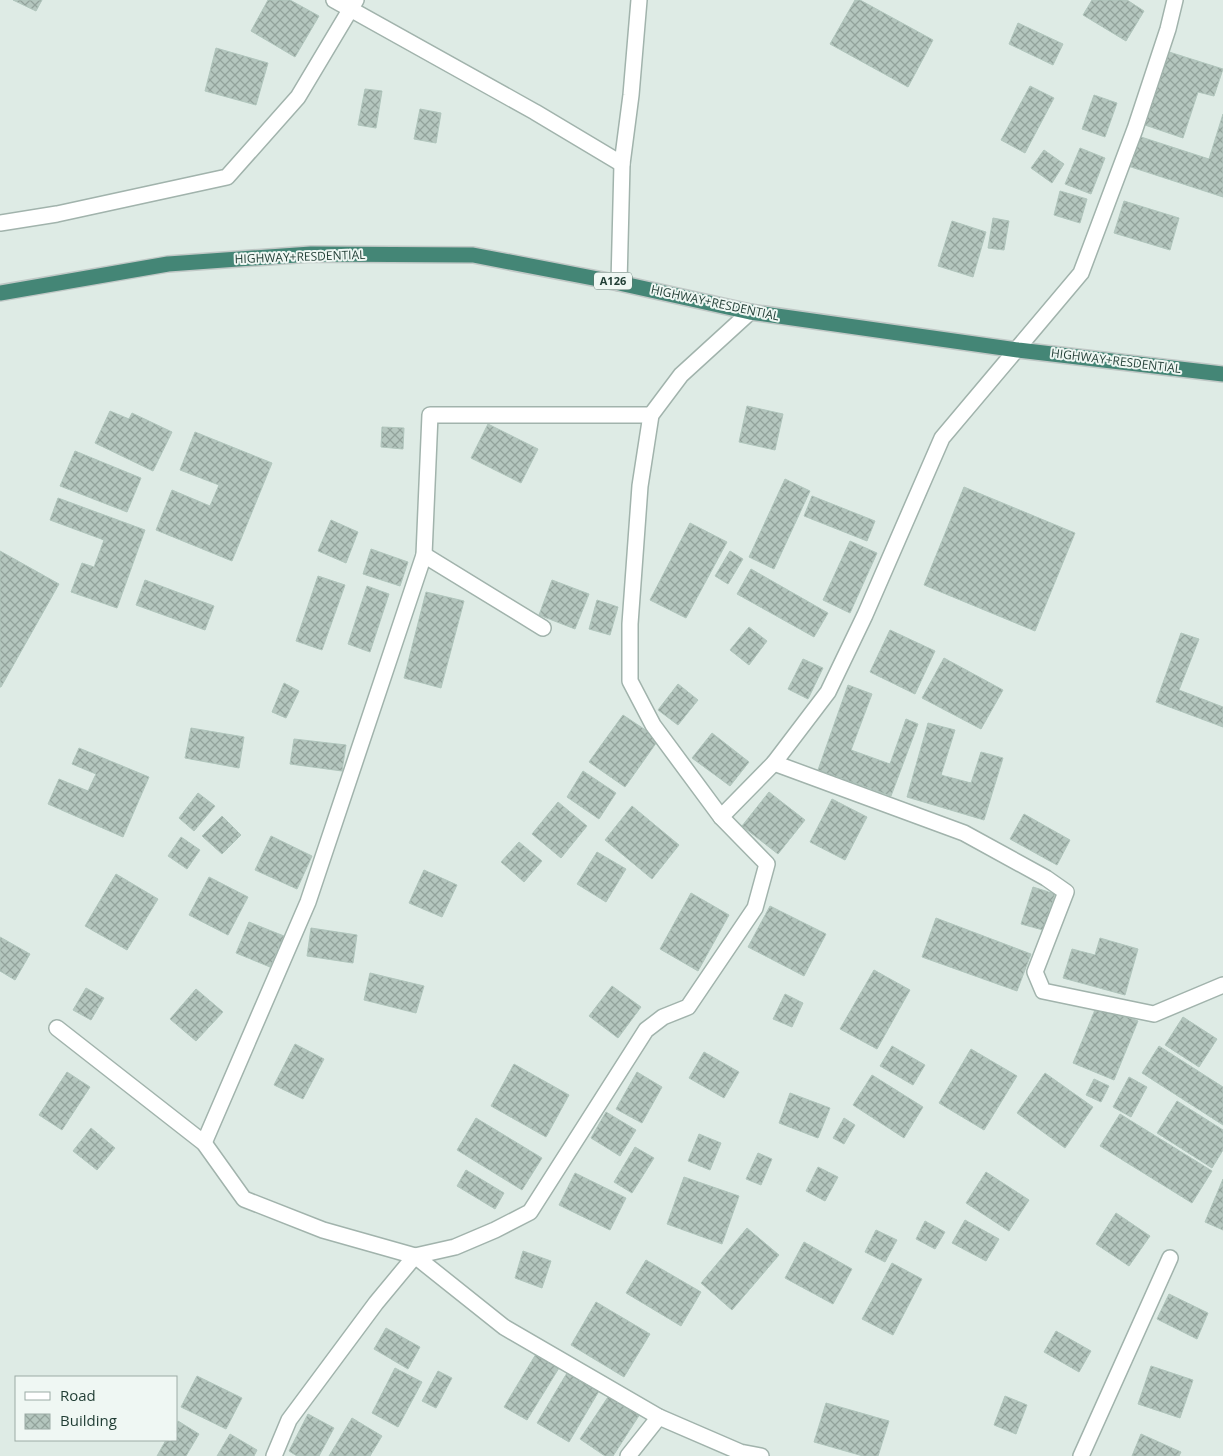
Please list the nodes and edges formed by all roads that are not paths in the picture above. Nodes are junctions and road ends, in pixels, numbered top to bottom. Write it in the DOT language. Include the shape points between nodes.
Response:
graph roads {
  1 [pos="334,0"];
  2 [pos="639,0"];
  3 [pos="1175,0"];
  4 [pos="353,5"];
  5 [pos="622,164"];
  6 [pos="0,223"];
  7 [pos="619,283"];
  8 [pos="0,293"];
  9 [pos="750,312"];
  10 [pos="1018,350"];
  11 [pos="1223,374"];
  12 [pos="651,415"];
  13 [pos="424,555"];
  14 [pos="543,628"];
  15 [pos="774,763"];
  16 [pos="721,817"];
  17 [pos="1223,986"];
  18 [pos="57,1028"];
  19 [pos="204,1143"];
  20 [pos="415,1256"];
  21 [pos="1170,1258"];
  22 [pos="659,1417"];
  23 [pos="274,1456"];
  24 [pos="628,1456"];
  25 [pos="760,1456"];
  26 [pos="1081,1456"];
  1 -- 4 [label="street"];
  2 -- 5 [label="street"];
  3 -- 10 [label="street" via="1135,130 1081,272"];
  4 -- 5 [label="street"];
  4 -- 6 [label="street" via="298,97 227,177"];
  5 -- 7 [label="street"];
  7 -- 8 [label="highway, HIGHWAY+RESDENTIAL / A126" via="473,255 311,254 168,264"];
  7 -- 9 [label="highway, HIGHWAY+RESDENTIAL / A126"];
  9 -- 10 [label="highway, HIGHWAY+RESDENTIAL / A126"];
  9 -- 12 [label="street" via="681,375"];
  10 -- 11 [label="highway, HIGHWAY+RESDENTIAL / A126"];
  10 -- 15 [label="street" via="942,438 828,692"];
  12 -- 13 [label="street" via="430,415"];
  12 -- 16 [label="street" via="639,496 630,624 630,681 653,725"];
  13 -- 14 [label="street"];
  13 -- 19 [label="street" via="308,902"];
  15 -- 16 [label="street"];
  15 -- 17 [label="street" via="964,833 1066,892 1035,972 1043,990 1154,1014"];
  16 -- 20 [label="street" via="767,864 755,908 688,1007 663,1017 646,1030 530,1212 454,1247"];
  18 -- 19 [label="street"];
  19 -- 20 [label="street" via="244,1199 323,1230"];
  20 -- 22 [label="street" via="504,1327"];
  20 -- 23 [label="street" via="289,1420"];
  21 -- 26 [label="street"];
  22 -- 24 [label="street"];
  22 -- 25 [label="street" via="740,1452"];
}
